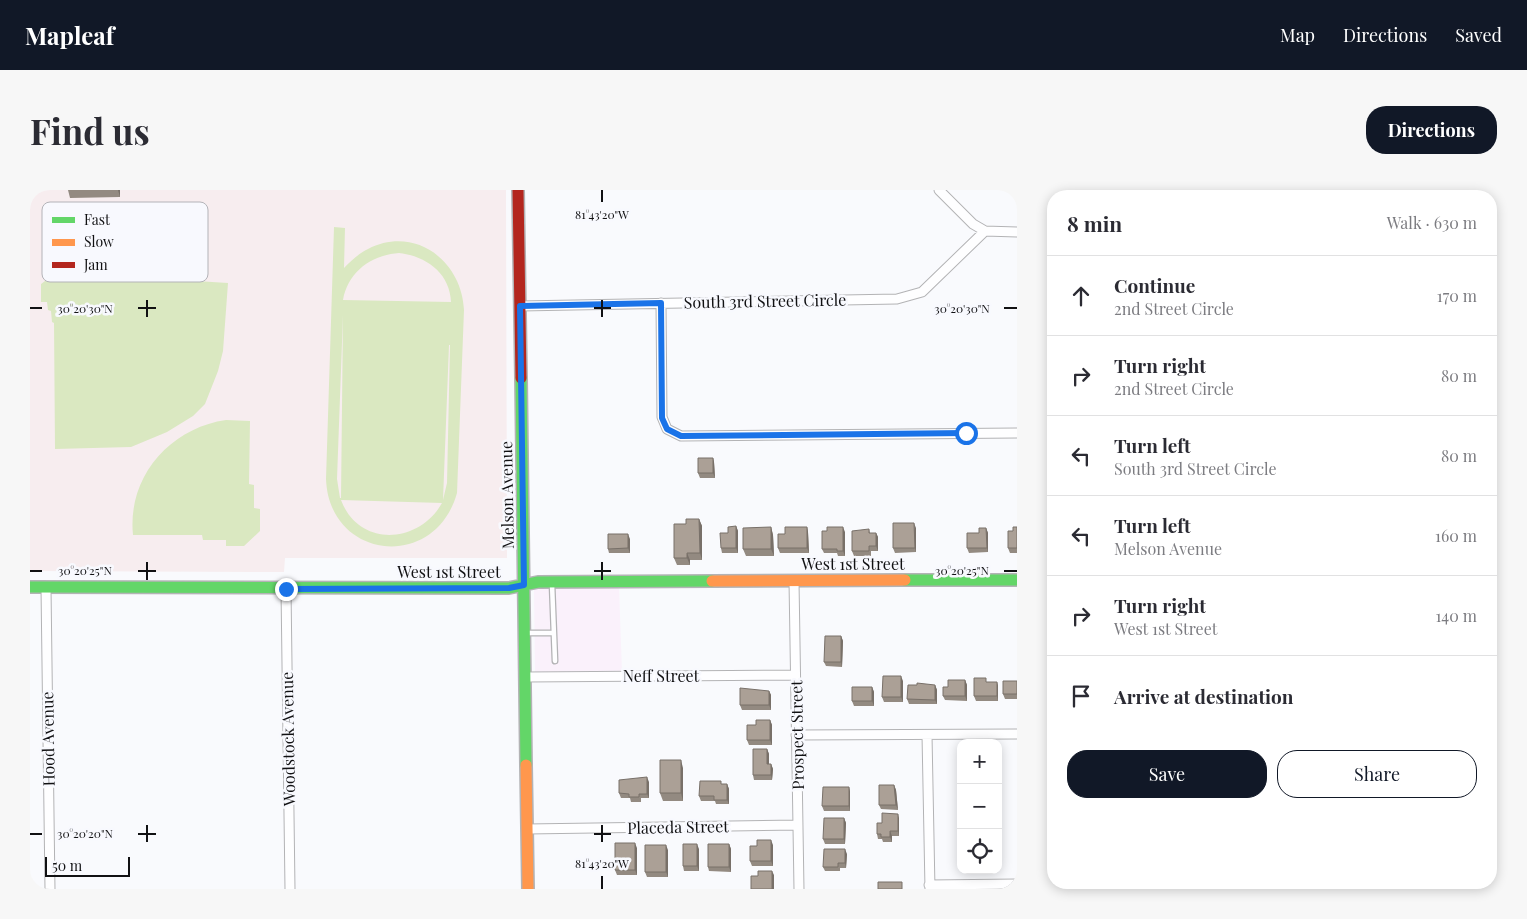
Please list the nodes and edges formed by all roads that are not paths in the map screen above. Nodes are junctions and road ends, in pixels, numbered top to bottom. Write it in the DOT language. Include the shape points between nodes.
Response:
graph roads {
  1 [pos="518,190"];
  2 [pos="939,190"];
  3 [pos="985,231"];
  4 [pos="1017,232"];
  5 [pos="661,303"];
  6 [pos="520,306"];
  7 [pos="1017,433"];
  8 [pos="1017,580"];
  9 [pos="794,581"];
  10 [pos="552,583"];
  11 [pos="524,585"];
  12 [pos="30,587"];
  13 [pos="46,588"];
  14 [pos="286,589"];
  15 [pos="526,633"];
  16 [pos="553,633"];
  17 [pos="554,661"];
  18 [pos="795,675"];
  19 [pos="526,677"];
  20 [pos="1017,734"];
  21 [pos="796,735"];
  22 [pos="927,735"];
  23 [pos="798,825"];
  24 [pos="527,829"];
  25 [pos="1017,884"];
  26 [pos="930,887"];
  27 [pos="50,889"];
  28 [pos="290,889"];
  29 [pos="528,889"];
  30 [pos="799,889"];
  1 -- 6 [label="street, Melson Avenue"];
  2 -- 3 [label="street" via="973,224"];
  3 -- 4 [label="street"];
  3 -- 5 [label="street, South 3rd Street Circle" via="922,292 909,297"];
  5 -- 6 [label="street, South 3rd Street Circle"];
  5 -- 7 [label="street" via="662,418 667,429 681,436"];
  6 -- 11 [label="street, Melson Avenue"];
  8 -- 9 [label="street, West 1st Street"];
  9 -- 10 [label="street, West 1st Street"];
  9 -- 18 [label="street, Prospect Street"];
  10 -- 11 [label="street, West 1st Street"];
  10 -- 16 [label="lane"];
  11 -- 14 [label="street, West 1st Street" via="509,588"];
  11 -- 15 [label="street, Melson Avenue"];
  12 -- 13 [label="street, West 1st Street"];
  13 -- 14 [label="street, West 1st Street"];
  13 -- 27 [label="street, Hood Avenue"];
  14 -- 28 [label="street, Woodstock Avenue"];
  15 -- 16 [label="lane"];
  15 -- 19 [label="street, Melson Avenue"];
  16 -- 17 [label="lane"];
  18 -- 19 [label="street, Neff Street"];
  18 -- 21 [label="street, Prospect Street"];
  19 -- 24 [label="street, Melson Avenue"];
  20 -- 22 [label="street"];
  21 -- 22 [label="street"];
  21 -- 23 [label="street, Prospect Street"];
  22 -- 26 [label="street"];
  23 -- 24 [label="street, Placeda Street"];
  23 -- 30 [label="street, Prospect Street"];
  24 -- 29 [label="street, Melson Avenue"];
  25 -- 26 [label="street"];
}
